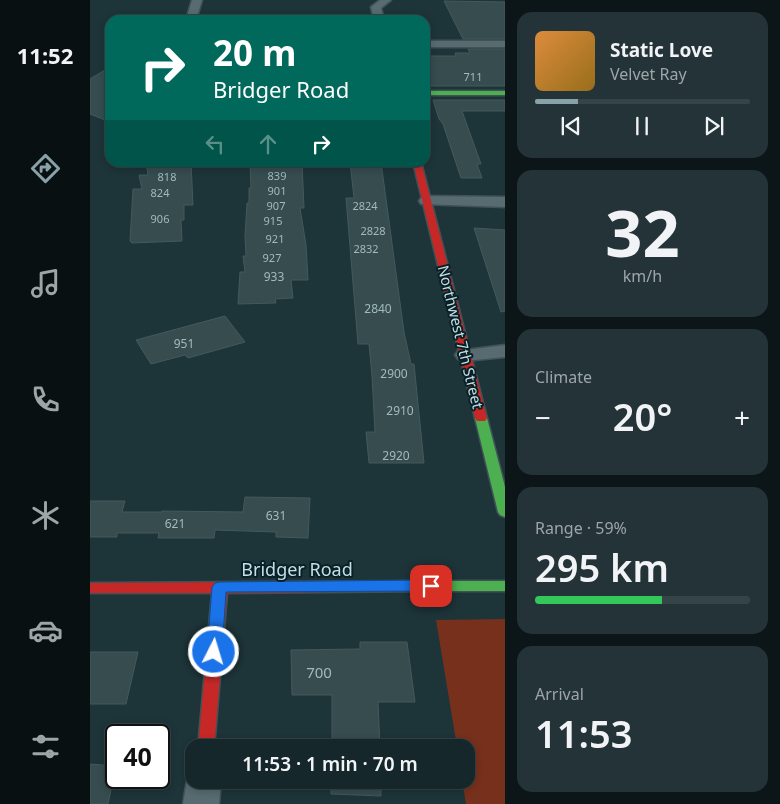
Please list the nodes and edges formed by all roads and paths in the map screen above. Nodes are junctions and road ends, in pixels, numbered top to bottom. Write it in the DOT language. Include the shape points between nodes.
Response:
graph roads {
  1 [pos="197,0"];
  2 [pos="386,0"];
  3 [pos="192,15"];
  4 [pos="378,15"];
  5 [pos="430,44"];
  6 [pos="505,44"];
  7 [pos="430,93"];
  8 [pos="505,93"];
  9 [pos="418,167"];
  10 [pos="427,201"];
  11 [pos="505,202"];
  12 [pos="505,351"];
  13 [pos="465,355"];
  14 [pos="505,512"];
  15 [pos="505,586"];
  16 [pos="220,587"];
  17 [pos="90,588"];
  18 [pos="207,739"];
  19 [pos="202,789"];
  20 [pos="200,804"];
  1 -- 3 [label="street"];
  2 -- 4 [label="street" via="376,7"];
  5 -- 6 [label="street"];
  7 -- 8 [label="street"];
  9 -- 10 [label="street, Northwest 7th Street"];
  10 -- 11 [label="street"];
  10 -- 13 [label="street, Northwest 7th Street"];
  12 -- 13 [label="street"];
  13 -- 14 [label="street, Northwest 7th Street"];
  15 -- 16 [label="street, Bridger Road"];
  16 -- 17 [label="street, Bridger Road"];
  16 -- 18 [label="street"];
  19 -- 20 [label="street"];
}
